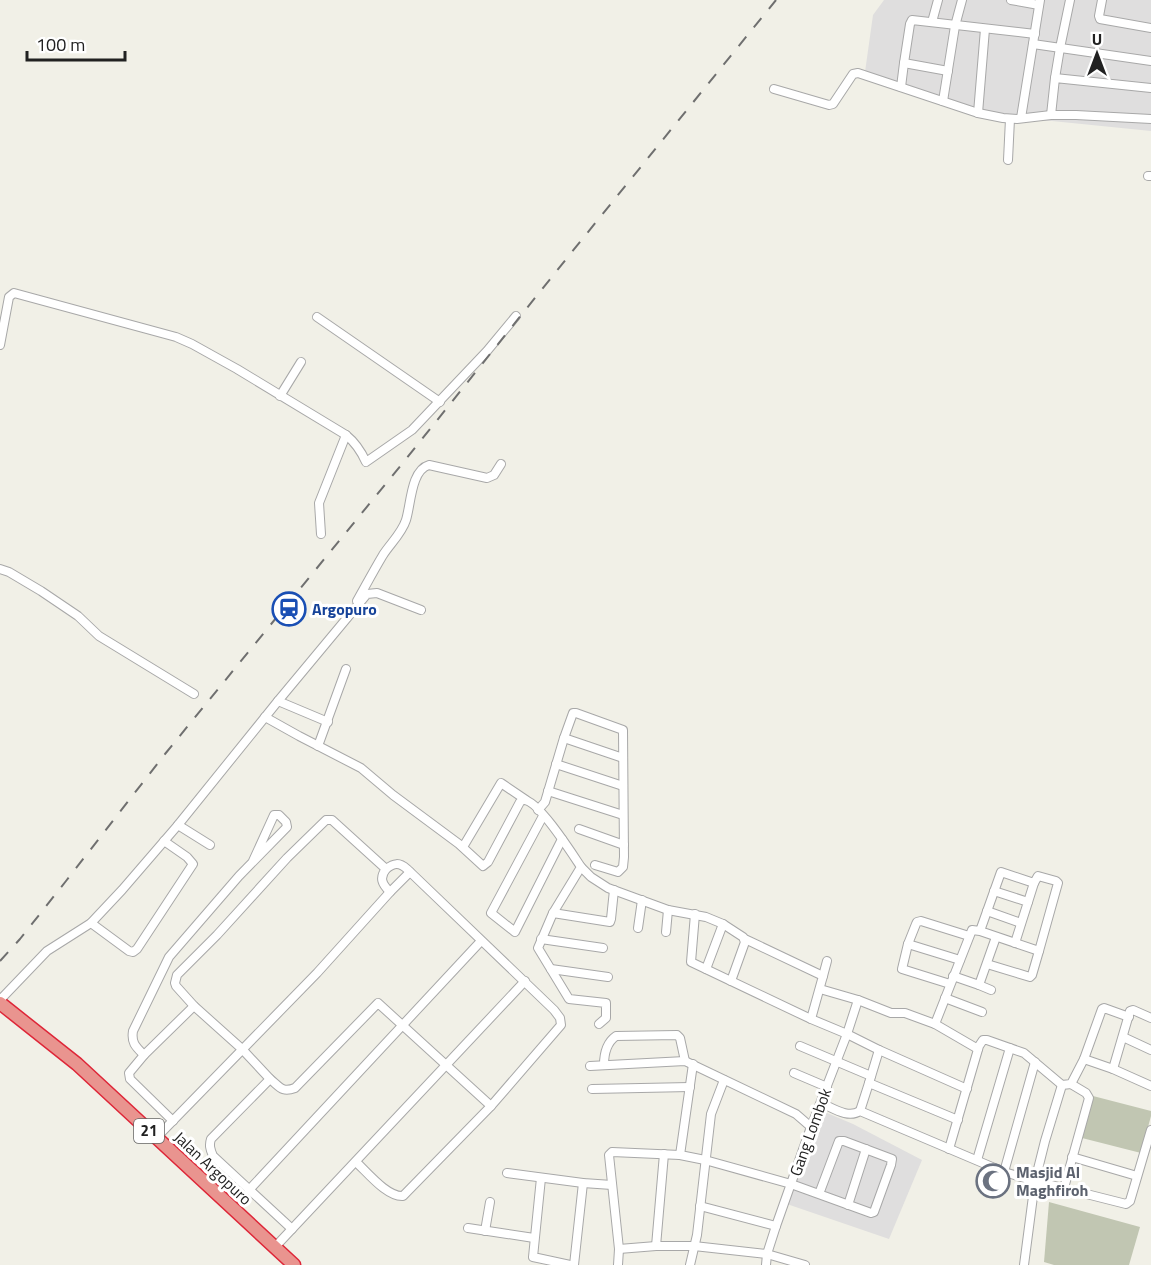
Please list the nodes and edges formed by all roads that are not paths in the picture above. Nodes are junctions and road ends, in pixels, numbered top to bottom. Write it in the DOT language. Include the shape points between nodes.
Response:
graph roads {
  1 [pos="938,0"];
  2 [pos="962,0"];
  3 [pos="1011,0"];
  4 [pos="1070,0"];
  5 [pos="1102,0"];
  6 [pos="1040,3"];
  7 [pos="932,22"];
  8 [pos="955,26"];
  9 [pos="1151,28"];
  10 [pos="985,29"];
  11 [pos="1035,34"];
  12 [pos="1033,44"];
  13 [pos="1060,48"];
  14 [pos="1151,61"];
  15 [pos="904,63"];
  16 [pos="948,71"];
  17 [pos="1055,78"];
  18 [pos="901,87"];
  19 [pos="1151,88"];
  20 [pos="774,89"];
  21 [pos="944,101"];
  22 [pos="978,113"];
  23 [pos="1051,115"];
  24 [pos="1021,118"];
  25 [pos="1010,119"];
  26 [pos="1151,119"];
  27 [pos="1008,160"];
  28 [pos="516,316"];
  29 [pos="317,317"];
  30 [pos="0,345"];
  31 [pos="300,362"];
  32 [pos="280,396"];
  33 [pos="440,402"];
  34 [pos="346,435"];
  35 [pos="501,464"];
  36 [pos="321,534"];
  37 [pos="0,569"];
  38 [pos="421,610"];
  39 [pos="350,615"];
  40 [pos="346,669"];
  41 [pos="194,694"];
  42 [pos="278,701"];
  43 [pos="265,717"];
  44 [pos="328,722"];
  45 [pos="564,738"];
  46 [pos="318,746"];
  47 [pos="623,758"];
  48 [pos="556,764"];
  49 [pos="623,786"];
  50 [pos="548,791"];
  51 [pos="526,800"];
  52 [pos="541,813"];
  53 [pos="623,815"];
  54 [pos="178,825"];
  55 [pos="579,829"];
  56 [pos="562,839"];
  57 [pos="164,841"];
  58 [pos="210,845"];
  59 [pos="624,845"];
  60 [pos="463,847"];
  61 [pos="253,861"];
  62 [pos="595,865"];
  63 [pos="580,867"];
  64 [pos="386,869"];
  65 [pos="410,872"];
  66 [pos="1034,883"];
  67 [pos="614,890"];
  68 [pos="994,891"];
  69 [pos="390,892"];
  70 [pos="642,900"];
  71 [pos="1028,902"];
  72 [pos="668,910"];
  73 [pos="987,911"];
  74 [pos="553,913"];
  75 [pos="695,915"];
  76 [pos="91,923"];
  77 [pos="1021,923"];
  78 [pos="723,924"];
  79 [pos="638,928"];
  80 [pos="980,931"];
  81 [pos="666,932"];
  82 [pos="969,936"];
  83 [pos="996,937"];
  84 [pos="541,939"];
  85 [pos="745,939"];
  86 [pos="482,941"];
  87 [pos="1015,943"];
  88 [pos="908,944"];
  89 [pos="603,948"];
  90 [pos="1039,951"];
  91 [pos="960,960"];
  92 [pos="827,961"];
  93 [pos="987,964"];
  94 [pos="552,969"];
  95 [pos="706,969"];
  96 [pos="823,976"];
  97 [pos="608,977"];
  98 [pos="952,980"];
  99 [pos="525,981"];
  100 [pos="731,981"];
  101 [pos="979,985"];
  102 [pos="820,989"];
  103 [pos="991,990"];
  104 [pos="858,1000"];
  105 [pos="0,1001"];
  106 [pos="943,1003"];
  107 [pos="194,1006"];
  108 [pos="982,1012"];
  109 [pos="1129,1017"];
  110 [pos="1151,1018"];
  111 [pos="812,1019"];
  112 [pos="599,1024"];
  113 [pos="935,1024"];
  114 [pos="404,1025"];
  115 [pos="847,1034"];
  116 [pos="1123,1037"];
  117 [pos="800,1046"];
  118 [pos="1010,1048"];
  119 [pos="242,1049"];
  120 [pos="978,1049"];
  121 [pos="879,1050"];
  122 [pos="1151,1050"];
  123 [pos="144,1055"];
  124 [pos="1084,1059"];
  125 [pos="685,1061"];
  126 [pos="836,1061"];
  127 [pos="1035,1062"];
  128 [pos="693,1064"];
  129 [pos="446,1065"];
  130 [pos="604,1065"];
  131 [pos="590,1066"];
  132 [pos="1113,1069"];
  133 [pos="794,1073"];
  134 [pos="270,1079"];
  135 [pos="870,1079"];
  136 [pos="724,1080"];
  137 [pos="1071,1084"];
  138 [pos="1062,1085"];
  139 [pos="1151,1086"];
  140 [pos="690,1087"];
  141 [pos="827,1087"];
  142 [pos="592,1089"];
  143 [pos="967,1089"];
  144 [pos="821,1103"];
  145 [pos="490,1106"];
  146 [pos="860,1111"];
  147 [pos="796,1114"];
  148 [pos="816,1115"];
  149 [pos="173,1120"];
  150 [pos="958,1120"];
  151 [pos="811,1127"];
  152 [pos="1151,1130"];
  153 [pos="156,1138"];
  154 [pos="867,1149"];
  155 [pos="949,1149"];
  156 [pos="664,1154"];
  157 [pos="680,1155"];
  158 [pos="1072,1157"];
  159 [pos="705,1160"];
  160 [pos="977,1160"];
  161 [pos="356,1162"];
  162 [pos="1004,1172"];
  163 [pos="507,1173"];
  164 [pos="1137,1176"];
  165 [pos="541,1178"];
  166 [pos="1035,1181"];
  167 [pos="583,1183"];
  168 [pos="791,1184"];
  169 [pos="612,1185"];
  170 [pos="1064,1188"];
  171 [pos="249,1190"];
  172 [pos="819,1194"];
  173 [pos="490,1202"];
  174 [pos="848,1205"];
  175 [pos="700,1206"];
  176 [pos="776,1226"];
  177 [pos="468,1228"];
  178 [pos="292,1229"];
  179 [pos="485,1230"];
  180 [pos="534,1238"];
  181 [pos="656,1246"];
  182 [pos="694,1246"];
  183 [pos="275,1247"];
  184 [pos="619,1249"];
  185 [pos="767,1254"];
  186 [pos="294,1265"];
  187 [pos="572,1265"];
  188 [pos="618,1265"];
  189 [pos="690,1265"];
  190 [pos="766,1265"];
  191 [pos="805,1265"];
  192 [pos="1024,1265"];
  1 -- 7 [label="street"];
  2 -- 8 [label="street"];
  3 -- 6 [label="street"];
  4 -- 13 [label="street"];
  5 -- 9 [label="street" via="1100,19"];
  6 -- 11 [label="street"];
  7 -- 8 [label="street"];
  7 -- 15 [label="street" via="910,22"];
  8 -- 10 [label="street"];
  8 -- 16 [label="street"];
  10 -- 11 [label="street"];
  10 -- 22 [label="street"];
  11 -- 12 [label="street"];
  12 -- 13 [label="street"];
  12 -- 24 [label="street"];
  13 -- 14 [label="street"];
  13 -- 17 [label="street"];
  15 -- 16 [label="street"];
  15 -- 18 [label="street"];
  16 -- 21 [label="street"];
  17 -- 19 [label="street"];
  17 -- 23 [label="street"];
  18 -- 20 [label="street" via="855,73 829,105"];
  18 -- 21 [label="street"];
  21 -- 22 [label="street"];
  22 -- 25 [label="street"];
  23 -- 24 [label="street"];
  23 -- 26 [label="street"];
  24 -- 25 [label="street"];
  25 -- 27 [label="street"];
  28 -- 33 [label="street"];
  29 -- 33 [label="street"];
  30 -- 32 [label="street" via="9,297 14,292 176,337"];
  31 -- 32 [label="street"];
  32 -- 34 [label="street"];
  33 -- 34 [label="street" via="412,430 366,462 356,443"];
  34 -- 36 [label="street" via="320,498"];
  35 -- 39 [label="street" via="487,478 429,465 422,468 403,527 379,561"];
  37 -- 41 [label="street" via="41,591 99,636"];
  38 -- 39 [label="street" via="373,593 367,594"];
  39 -- 42 [label="street"];
  40 -- 44 [label="street"];
  42 -- 43 [label="street"];
  42 -- 44 [label="street"];
  43 -- 46 [label="street"];
  43 -- 54 [label="street"];
  44 -- 46 [label="street"];
  45 -- 47 [label="street"];
  45 -- 47 [label="street" via="572,714 576,713 623,730"];
  45 -- 48 [label="street"];
  46 -- 60 [label="street" via="361,768"];
  47 -- 49 [label="street"];
  48 -- 49 [label="street"];
  48 -- 50 [label="street"];
  49 -- 53 [label="street"];
  50 -- 52 [label="street"];
  50 -- 53 [label="street"];
  51 -- 52 [label="street"];
  51 -- 60 [label="street" via="501,783"];
  51 -- 60 [label="street" via="520,802 486,865"];
  52 -- 56 [label="street"];
  52 -- 56 [label="street" via="491,913 515,932"];
  53 -- 59 [label="street"];
  54 -- 57 [label="street"];
  54 -- 58 [label="street"];
  55 -- 59 [label="street"];
  56 -- 63 [label="street"];
  57 -- 76 [label="street"];
  57 -- 76 [label="street" via="193,864 138,949 129,951"];
  59 -- 62 [label="street" via="623,867 618,872"];
  61 -- 61 [label="street" via="287,827 279,815 274,815"];
  61 -- 123 [label="street" via="169,957 133,1031 133,1044"];
  63 -- 67 [label="street"];
  63 -- 74 [label="street"];
  64 -- 65 [label="street" via="398,864"];
  64 -- 69 [label="street" via="382,881"];
  64 -- 107 [label="street" via="332,820 326,820 177,975 176,986"];
  65 -- 69 [label="street"];
  65 -- 86 [label="street"];
  66 -- 68 [label="street" via="1002,872"];
  66 -- 71 [label="street"];
  66 -- 90 [label="street" via="1038,876 1058,883"];
  67 -- 70 [label="street"];
  67 -- 74 [label="street" via="610,922"];
  68 -- 71 [label="street"];
  68 -- 73 [label="street"];
  69 -- 119 [label="street"];
  70 -- 72 [label="street"];
  70 -- 79 [label="street"];
  71 -- 77 [label="street"];
  72 -- 75 [label="street"];
  72 -- 81 [label="street"];
  73 -- 77 [label="street"];
  73 -- 80 [label="street"];
  74 -- 84 [label="street"];
  75 -- 78 [label="street"];
  75 -- 95 [label="street" via="692,963"];
  76 -- 105 [label="street" via="51,947"];
  77 -- 87 [label="street"];
  78 -- 85 [label="street"];
  78 -- 95 [label="street"];
  80 -- 82 [label="street" via="973,930"];
  80 -- 83 [label="street"];
  82 -- 88 [label="street" via="918,921"];
  82 -- 91 [label="street"];
  83 -- 87 [label="street"];
  83 -- 93 [label="street"];
  84 -- 89 [label="street"];
  84 -- 94 [label="street" via="538,948"];
  85 -- 96 [label="street"];
  85 -- 100 [label="street"];
  86 -- 99 [label="street"];
  86 -- 114 [label="street"];
  87 -- 90 [label="street"];
  88 -- 91 [label="street"];
  88 -- 98 [label="street" via="902,969"];
  90 -- 93 [label="street" via="1030,977"];
  91 -- 98 [label="street"];
  92 -- 96 [label="street"];
  93 -- 101 [label="street"];
  94 -- 97 [label="street"];
  94 -- 112 [label="street" via="569,999 606,1003 606,1018"];
  95 -- 100 [label="street"];
  96 -- 102 [label="street"];
  98 -- 101 [label="street"];
  98 -- 106 [label="street"];
  99 -- 129 [label="street"];
  99 -- 145 [label="street" via="555,1011 561,1025"];
  100 -- 111 [label="street"];
  101 -- 103 [label="street"];
  102 -- 104 [label="street"];
  102 -- 111 [label="street"];
  104 -- 113 [label="street"];
  104 -- 115 [label="street, Gang Lombok"];
  105 -- 153 [label="highway, Jalan Argopuro / 21" via="77,1064"];
  106 -- 108 [label="street"];
  106 -- 113 [label="street"];
  107 -- 119 [label="street"];
  107 -- 123 [label="street"];
  109 -- 110 [label="street" via="1133,1011"];
  109 -- 116 [label="street"];
  109 -- 124 [label="street" via="1102,1009"];
  111 -- 115 [label="street"];
  113 -- 120 [label="street"];
  114 -- 129 [label="street"];
  114 -- 134 [label="street" via="378,1003 295,1088 283,1090"];
  114 -- 171 [label="street"];
  115 -- 121 [label="street"];
  115 -- 126 [label="street, Gang Lombok"];
  116 -- 122 [label="street"];
  116 -- 132 [label="street"];
  117 -- 126 [label="street"];
  118 -- 120 [label="street" via="985,1040"];
  118 -- 127 [label="street"];
  118 -- 160 [label="street"];
  119 -- 134 [label="street"];
  119 -- 149 [label="street"];
  120 -- 143 [label="street"];
  121 -- 135 [label="street"];
  121 -- 143 [label="street"];
  123 -- 149 [label="street" via="129,1077"];
  124 -- 132 [label="street"];
  124 -- 137 [label="street"];
  125 -- 128 [label="street"];
  125 -- 130 [label="street"];
  125 -- 130 [label="street" via="677,1035 616,1036 605,1051"];
  126 -- 135 [label="street"];
  126 -- 141 [label="street, Gang Lombok"];
  127 -- 138 [label="street"];
  127 -- 162 [label="street"];
  128 -- 136 [label="street"];
  128 -- 140 [label="street"];
  129 -- 145 [label="street"];
  129 -- 161 [label="street"];
  130 -- 131 [label="street"];
  132 -- 139 [label="street"];
  133 -- 141 [label="street"];
  134 -- 171 [label="street" via="209,1144 213,1156"];
  135 -- 146 [label="street"];
  135 -- 150 [label="street"];
  136 -- 147 [label="street"];
  136 -- 159 [label="street" via="711,1114"];
  137 -- 138 [label="street"];
  137 -- 158 [label="street" via="1089,1098"];
  138 -- 166 [label="street"];
  140 -- 142 [label="street"];
  140 -- 157 [label="street"];
  141 -- 144 [label="street, Gang Lombok"];
  143 -- 150 [label="street"];
  144 -- 146 [label="street" via="852,1115"];
  144 -- 148 [label="street, Gang Lombok"];
  145 -- 161 [label="street" via="404,1196 388,1191"];
  146 -- 155 [label="street"];
  147 -- 148 [label="street"];
  147 -- 151 [label="street"];
  148 -- 151 [label="street, Gang Lombok"];
  149 -- 153 [label="street"];
  150 -- 155 [label="street"];
  151 -- 168 [label="street, Gang Lombok"];
  152 -- 164 [label="street"];
  153 -- 183 [label="highway, Jalan Argopuro / 21"];
  154 -- 172 [label="street" via="839,1141"];
  154 -- 174 [label="street"];
  154 -- 174 [label="street" via="891,1157 891,1165 873,1213"];
  155 -- 160 [label="street"];
  156 -- 157 [label="street"];
  156 -- 169 [label="street" via="610,1153"];
  156 -- 181 [label="street"];
  157 -- 159 [label="street"];
  158 -- 164 [label="street"];
  158 -- 170 [label="street"];
  159 -- 168 [label="street"];
  159 -- 175 [label="street"];
  160 -- 162 [label="street"];
  161 -- 178 [label="street"];
  162 -- 166 [label="street"];
  163 -- 165 [label="street"];
  164 -- 170 [label="street" via="1126,1204"];
  165 -- 167 [label="street"];
  165 -- 180 [label="street"];
  166 -- 170 [label="street"];
  166 -- 192 [label="street"];
  167 -- 169 [label="street"];
  167 -- 187 [label="street"];
  168 -- 172 [label="street"];
  168 -- 176 [label="street, Gang Lombok"];
  169 -- 184 [label="street"];
  171 -- 178 [label="street"];
  172 -- 174 [label="street"];
  173 -- 179 [label="street"];
  175 -- 176 [label="street"];
  175 -- 182 [label="street"];
  176 -- 185 [label="street, Gang Lombok"];
  177 -- 179 [label="street"];
  178 -- 183 [label="street"];
  179 -- 180 [label="street"];
  180 -- 187 [label="street" via="533,1257"];
  181 -- 182 [label="street"];
  181 -- 184 [label="street"];
  182 -- 185 [label="street"];
  182 -- 189 [label="street"];
  183 -- 186 [label="highway, Jalan Argopuro / 21"];
  184 -- 188 [label="street"];
  185 -- 190 [label="street, Gang Lombok"];
  185 -- 191 [label="street"];
}
